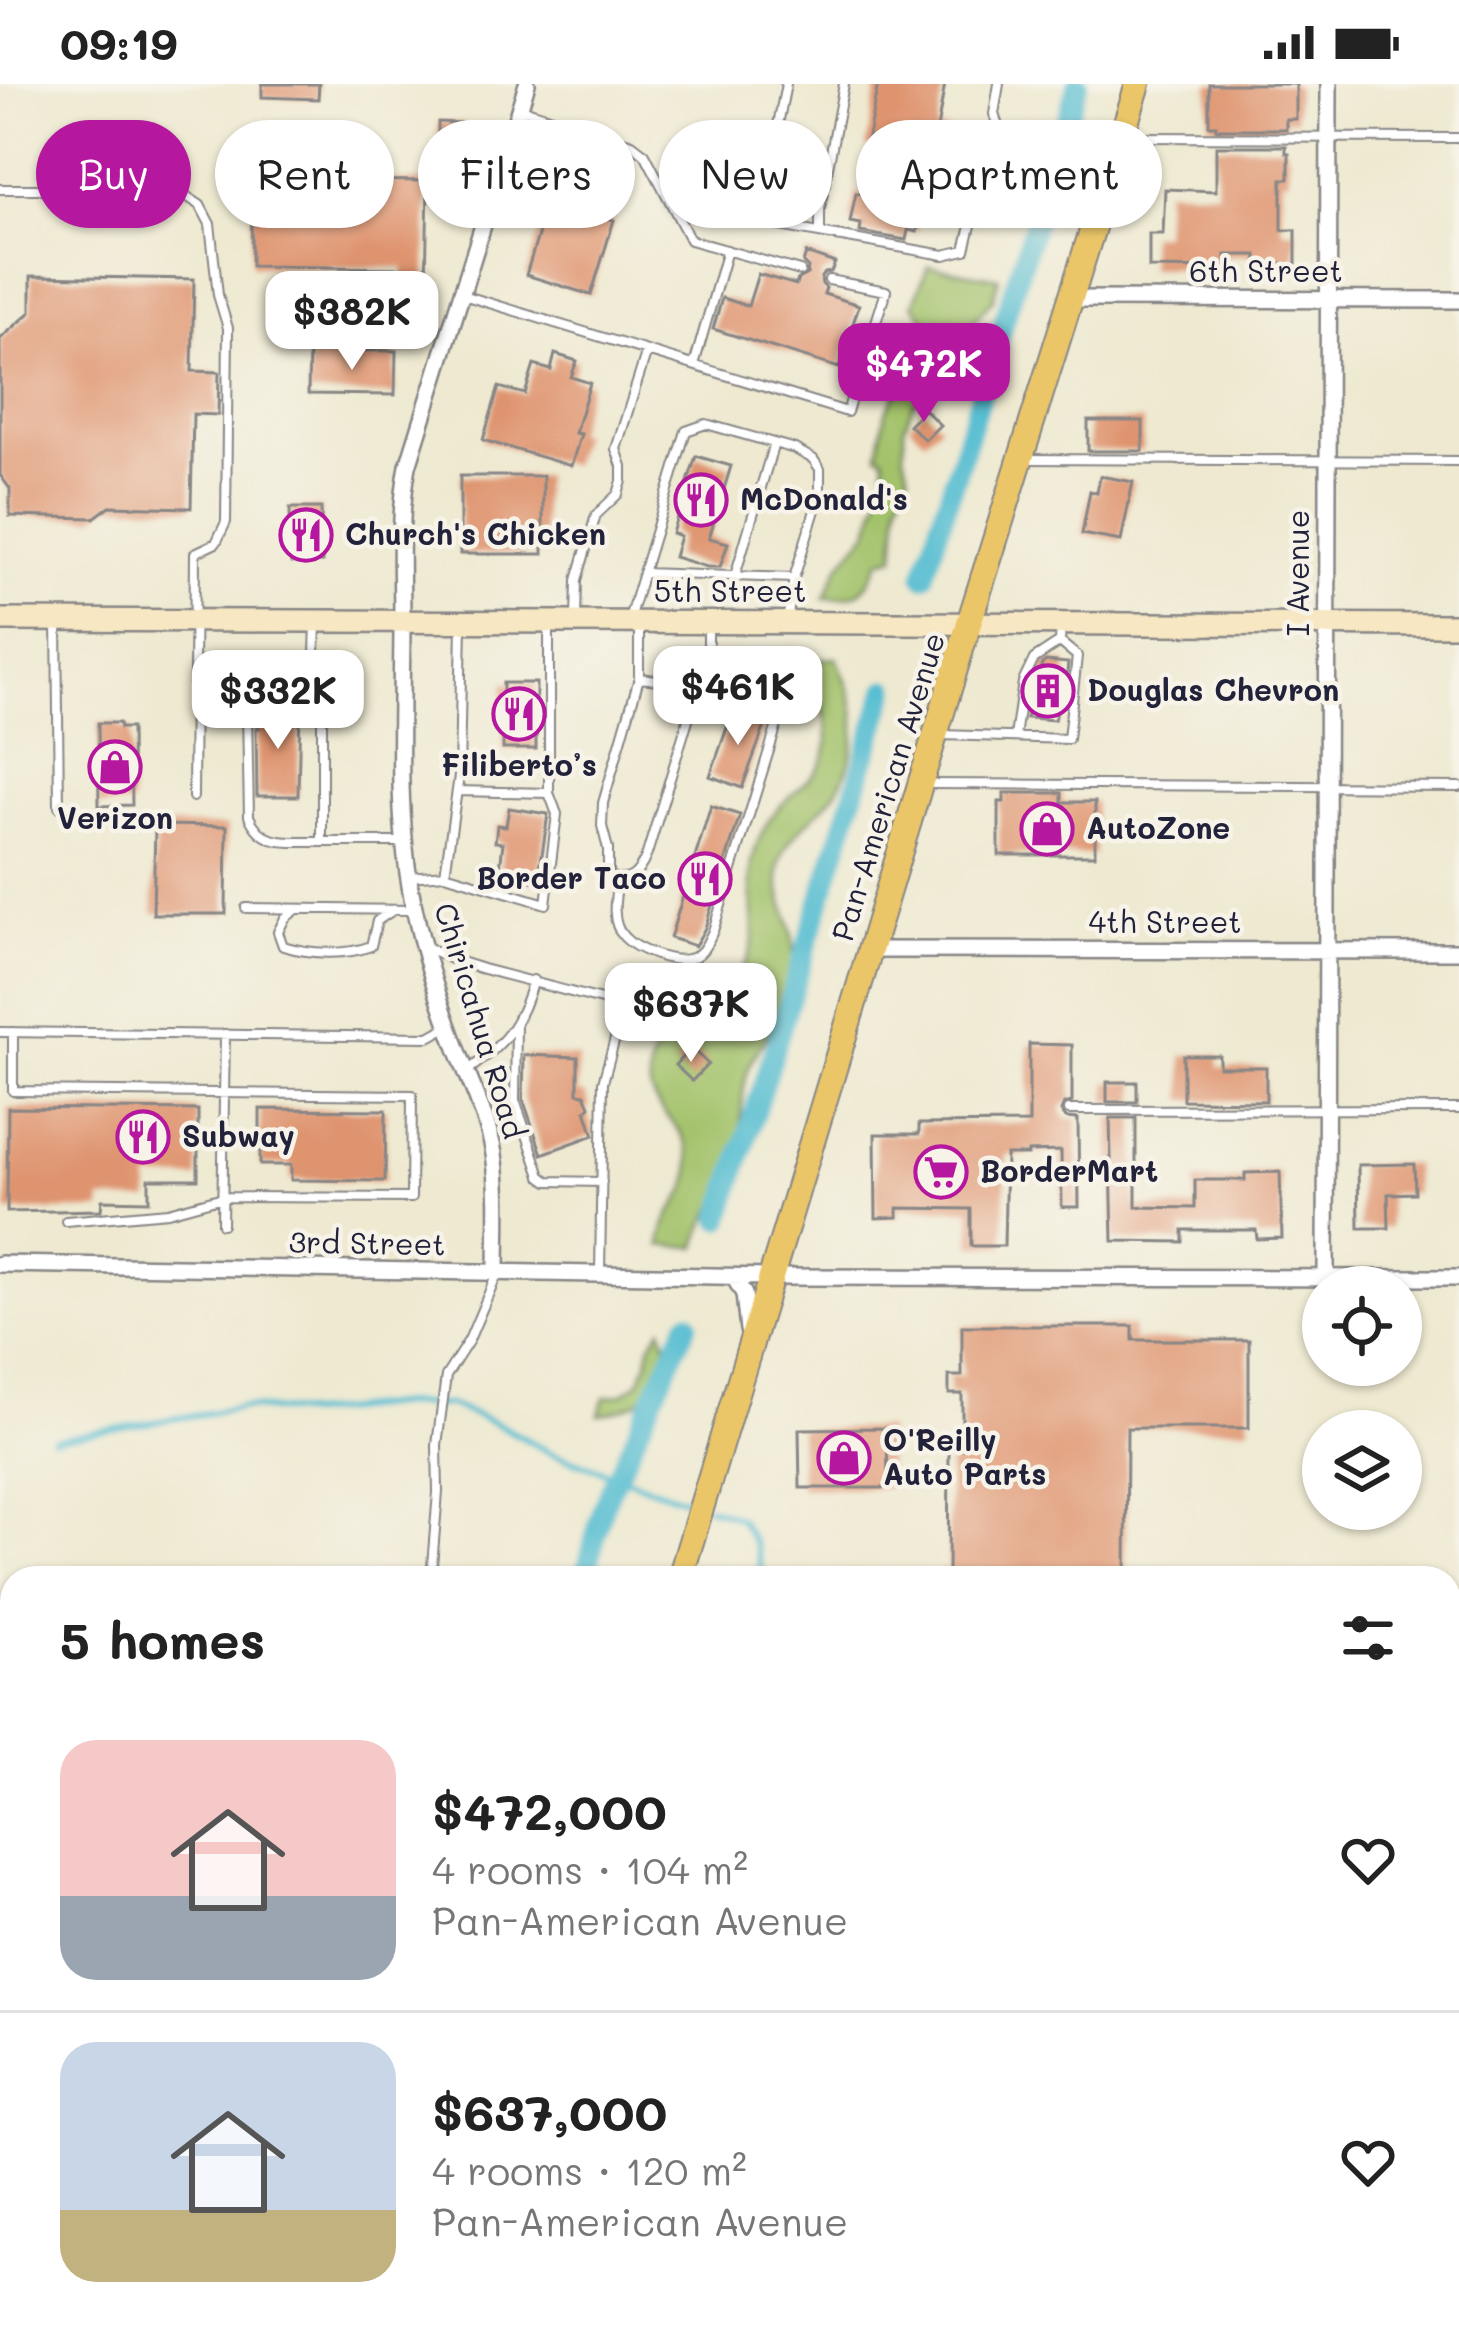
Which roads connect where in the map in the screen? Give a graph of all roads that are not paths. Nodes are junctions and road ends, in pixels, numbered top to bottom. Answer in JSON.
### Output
{"nodes":[{"id":1,"x":527,"y":84,"type":"edge"},
{"id":2,"x":786,"y":84,"type":"edge"},
{"id":3,"x":844,"y":84,"type":"edge"},
{"id":4,"x":999,"y":84,"type":"edge"},
{"id":5,"x":1138,"y":84,"type":"edge"},
{"id":6,"x":1328,"y":84,"type":"edge"},
{"id":7,"x":520,"y":108,"type":"junction"},
{"id":8,"x":1127,"y":120,"type":"edge"},
{"id":9,"x":1162,"y":137,"type":"edge"},
{"id":10,"x":1328,"y":138,"type":"junction"},
{"id":11,"x":1459,"y":138,"type":"edge"},
{"id":12,"x":0,"y":189,"type":"edge"},
{"id":13,"x":1094,"y":228,"type":"edge"},
{"id":14,"x":820,"y":233,"type":"junction"},
{"id":15,"x":728,"y":250,"type":"junction"},
{"id":16,"x":800,"y":271,"type":"dead end"},
{"id":17,"x":829,"y":280,"type":"dead end"},
{"id":18,"x":461,"y":294,"type":"junction"},
{"id":19,"x":1072,"y":299,"type":"junction"},
{"id":20,"x":1327,"y":299,"type":"junction"},
{"id":21,"x":1459,"y":300,"type":"edge"},
{"id":22,"x":647,"y":351,"type":"junction"},
{"id":23,"x":694,"y":365,"type":"junction"},
{"id":24,"x":774,"y":443,"type":"junction"},
{"id":25,"x":1022,"y":459,"type":"junction"},
{"id":26,"x":1459,"y":460,"type":"edge"},
{"id":27,"x":1327,"y":462,"type":"junction"},
{"id":28,"x":643,"y":573,"type":"junction"},
{"id":29,"x":735,"y":576,"type":"junction"},
{"id":30,"x":794,"y":578,"type":"junction"},
{"id":31,"x":0,"y":620,"type":"edge"},
{"id":32,"x":57,"y":620,"type":"junction"},
{"id":33,"x":194,"y":621,"type":"junction"},
{"id":34,"x":316,"y":621,"type":"junction"},
{"id":35,"x":402,"y":621,"type":"junction"},
{"id":36,"x":462,"y":622,"type":"junction"},
{"id":37,"x":550,"y":622,"type":"junction"},
{"id":38,"x":575,"y":622,"type":"junction"},
{"id":39,"x":633,"y":622,"type":"junction"},
{"id":40,"x":708,"y":622,"type":"junction"},
{"id":41,"x":787,"y":622,"type":"junction"},
{"id":42,"x":969,"y":623,"type":"junction"},
{"id":43,"x":1326,"y":624,"type":"junction"},
{"id":44,"x":1459,"y":625,"type":"edge"},
{"id":45,"x":1060,"y":632,"type":"junction"},
{"id":46,"x":704,"y":670,"type":"junction"},
{"id":47,"x":639,"y":678,"type":"junction"},
{"id":48,"x":314,"y":686,"type":"junction"},
{"id":49,"x":936,"y":735,"type":"junction"},
{"id":50,"x":1015,"y":737,"type":"junction"},
{"id":51,"x":921,"y":784,"type":"junction"},
{"id":52,"x":1459,"y":787,"type":"edge"},
{"id":53,"x":1326,"y":788,"type":"junction"},
{"id":54,"x":457,"y":791,"type":"junction"},
{"id":55,"x":549,"y":793,"type":"junction"},
{"id":56,"x":193,"y":797,"type":"dead end"},
{"id":57,"x":58,"y":807,"type":"dead end"},
{"id":58,"x":322,"y":842,"type":"junction"},
{"id":59,"x":404,"y":842,"type":"junction"},
{"id":60,"x":445,"y":874,"type":"junction"},
{"id":61,"x":409,"y":877,"type":"junction"},
{"id":62,"x":618,"y":880,"type":"junction"},
{"id":63,"x":246,"y":908,"type":"dead end"},
{"id":64,"x":297,"y":909,"type":"junction"},
{"id":65,"x":393,"y":910,"type":"junction"},
{"id":66,"x":414,"y":910,"type":"junction"},
{"id":67,"x":423,"y":946,"type":"junction"},
{"id":68,"x":872,"y":950,"type":"junction"},
{"id":69,"x":1326,"y":951,"type":"junction"},
{"id":70,"x":1459,"y":951,"type":"edge"},
{"id":71,"x":533,"y":980,"type":"junction"},
{"id":72,"x":516,"y":1025,"type":"junction"},
{"id":73,"x":448,"y":1026,"type":"junction"},
{"id":74,"x":0,"y":1032,"type":"edge"},
{"id":75,"x":13,"y":1032,"type":"junction"},
{"id":76,"x":225,"y":1034,"type":"junction"},
{"id":77,"x":466,"y":1072,"type":"junction"},
{"id":78,"x":224,"y":1093,"type":"junction"},
{"id":79,"x":1326,"y":1108,"type":"junction"},
{"id":80,"x":1459,"y":1109,"type":"edge"},
{"id":81,"x":1070,"y":1110,"type":"dead end"},
{"id":82,"x":602,"y":1182,"type":"junction"},
{"id":83,"x":223,"y":1197,"type":"junction"},
{"id":84,"x":66,"y":1221,"type":"dead end"},
{"id":85,"x":222,"y":1224,"type":"dead end"},
{"id":86,"x":0,"y":1264,"type":"edge"},
{"id":87,"x":1326,"y":1266,"type":"edge"},
{"id":88,"x":497,"y":1273,"type":"junction"},
{"id":89,"x":600,"y":1274,"type":"junction"},
{"id":90,"x":734,"y":1277,"type":"junction"},
{"id":91,"x":772,"y":1277,"type":"junction"},
{"id":92,"x":1302,"y":1278,"type":"edge"},
{"id":93,"x":1422,"y":1278,"type":"edge"},
{"id":94,"x":1459,"y":1278,"type":"edge"},
{"id":95,"x":748,"y":1356,"type":"junction"},
{"id":96,"x":432,"y":1566,"type":"edge"},
{"id":97,"x":684,"y":1566,"type":"edge"}],
"edges":[{"from":1,"to":7,"type":"street","name":"Chiricahua Road"},
{"from":2,"to":14,"type":"lane"},
{"from":3,"to":14,"type":"lane"},
{"from":4,"to":14,"type":"lane"},
{"from":5,"to":8,"type":"main road","name":"Pan-American Avenue"},
{"from":6,"to":10,"type":"street","name":"I Avenue"},
{"from":7,"to":15,"type":"lane"},
{"from":7,"to":18,"type":"street","name":"Chiricahua Road"},
{"from":9,"to":10,"type":"lane"},
{"from":10,"to":11,"type":"lane"},
{"from":10,"to":20,"type":"street","name":"I Avenue"},
{"from":12,"to":33,"type":"lane"},
{"from":13,"to":19,"type":"main road","name":"Pan-American Avenue"},
{"from":15,"to":16,"type":"lane"},
{"from":15,"to":23,"type":"lane"},
{"from":17,"to":23,"type":"lane"},
{"from":18,"to":22,"type":"lane"},
{"from":18,"to":35,"type":"street","name":"Chiricahua Road"},
{"from":19,"to":20,"type":"street","name":"6th Street"},
{"from":19,"to":25,"type":"main road","name":"Pan-American Avenue"},
{"from":20,"to":21,"type":"street","name":"6th Street"},
{"from":20,"to":27,"type":"street","name":"I Avenue"},
{"from":22,"to":23,"type":"lane"},
{"from":22,"to":38,"type":"lane"},
{"from":24,"to":28,"type":"lane"},
{"from":24,"to":29,"type":"lane"},
{"from":24,"to":30,"type":"lane"},
{"from":25,"to":27,"type":"lane"},
{"from":25,"to":42,"type":"main road","name":"Pan-American Avenue"},
{"from":26,"to":27,"type":"lane"},
{"from":27,"to":43,"type":"street","name":"I Avenue"},
{"from":28,"to":29,"type":"lane"},
{"from":28,"to":39,"type":"lane"},
{"from":29,"to":30,"type":"lane"},
{"from":30,"to":41,"type":"lane"},
{"from":31,"to":32,"type":"street","name":"5th Street"},
{"from":32,"to":33,"type":"street","name":"5th Street"},
{"from":32,"to":57,"type":"lane"},
{"from":33,"to":34,"type":"street","name":"5th Street"},
{"from":33,"to":56,"type":"lane"},
{"from":34,"to":35,"type":"street","name":"5th Street"},
{"from":34,"to":48,"type":"lane"},
{"from":35,"to":36,"type":"street","name":"5th Street"},
{"from":35,"to":59,"type":"street","name":"Chiricahua Road"},
{"from":36,"to":37,"type":"street","name":"5th Street"},
{"from":36,"to":54,"type":"lane"},
{"from":37,"to":38,"type":"street","name":"5th Street"},
{"from":37,"to":55,"type":"lane"},
{"from":38,"to":39,"type":"street","name":"5th Street"},
{"from":39,"to":40,"type":"street","name":"5th Street"},
{"from":39,"to":47,"type":"lane"},
{"from":40,"to":41,"type":"street","name":"5th Street"},
{"from":40,"to":46,"type":"lane"},
{"from":41,"to":42,"type":"street","name":"5th Street"},
{"from":42,"to":45,"type":"street","name":"5th Street"},
{"from":42,"to":49,"type":"main road","name":"Pan-American Avenue"},
{"from":43,"to":44,"type":"street","name":"5th Street"},
{"from":43,"to":45,"type":"street","name":"5th Street"},
{"from":43,"to":53,"type":"street","name":"I Avenue"},
{"from":45,"to":50,"type":"lane"},
{"from":45,"to":50,"type":"lane"},
{"from":46,"to":47,"type":"lane"},
{"from":46,"to":62,"type":"lane"},
{"from":46,"to":62,"type":"lane"},
{"from":47,"to":62,"type":"lane"},
{"from":48,"to":58,"type":"lane"},
{"from":48,"to":58,"type":"lane"},
{"from":49,"to":50,"type":"lane"},
{"from":49,"to":51,"type":"main road","name":"Pan-American Avenue"},
{"from":51,"to":53,"type":"lane"},
{"from":51,"to":68,"type":"main road","name":"Pan-American Avenue"},
{"from":52,"to":53,"type":"lane"},
{"from":53,"to":69,"type":"street","name":"I Avenue"},
{"from":54,"to":55,"type":"lane"},
{"from":54,"to":60,"type":"lane"},
{"from":55,"to":60,"type":"lane"},
{"from":58,"to":59,"type":"lane"},
{"from":59,"to":61,"type":"street","name":"Chiricahua Road"},
{"from":60,"to":61,"type":"lane"},
{"from":61,"to":66,"type":"street","name":"Chiricahua Road"},
{"from":63,"to":64,"type":"lane"},
{"from":64,"to":65,"type":"lane"},
{"from":64,"to":65,"type":"lane"},
{"from":65,"to":66,"type":"lane"},
{"from":66,"to":67,"type":"street","name":"Chiricahua Road"},
{"from":67,"to":71,"type":"lane"},
{"from":67,"to":73,"type":"street","name":"Chiricahua Road"},
{"from":68,"to":69,"type":"street","name":"4th Street"},
{"from":68,"to":91,"type":"main road","name":"Pan-American Avenue"},
{"from":69,"to":70,"type":"street","name":"4th Street"},
{"from":69,"to":79,"type":"street","name":"I Avenue"},
{"from":71,"to":72,"type":"lane"},
{"from":71,"to":82,"type":"lane"},
{"from":72,"to":77,"type":"lane"},
{"from":72,"to":82,"type":"lane"},
{"from":73,"to":76,"type":"lane"},
{"from":73,"to":77,"type":"street","name":"Chiricahua Road"},
{"from":74,"to":75,"type":"lane"},
{"from":75,"to":76,"type":"lane"},
{"from":75,"to":78,"type":"lane"},
{"from":76,"to":78,"type":"lane"},
{"from":77,"to":88,"type":"street","name":"Chiricahua Road"},
{"from":78,"to":83,"type":"lane"},
{"from":78,"to":83,"type":"lane"},
{"from":79,"to":80,"type":"lane"},
{"from":79,"to":81,"type":"lane"},
{"from":79,"to":87,"type":"street","name":"I Avenue"},
{"from":82,"to":89,"type":"lane"},
{"from":83,"to":84,"type":"lane"},
{"from":83,"to":85,"type":"lane"},
{"from":86,"to":88,"type":"street","name":"3rd Street"},
{"from":88,"to":89,"type":"street","name":"3rd Street"},
{"from":88,"to":96,"type":"lane"},
{"from":89,"to":90,"type":"street","name":"3rd Street"},
{"from":90,"to":91,"type":"street","name":"3rd Street"},
{"from":90,"to":95,"type":"street"},
{"from":91,"to":92,"type":"street","name":"3rd Street"},
{"from":91,"to":95,"type":"main road","name":"Pan-American Avenue"},
{"from":93,"to":94,"type":"street","name":"3rd Street"},
{"from":95,"to":97,"type":"main road","name":"Pan-American Avenue"}]}
